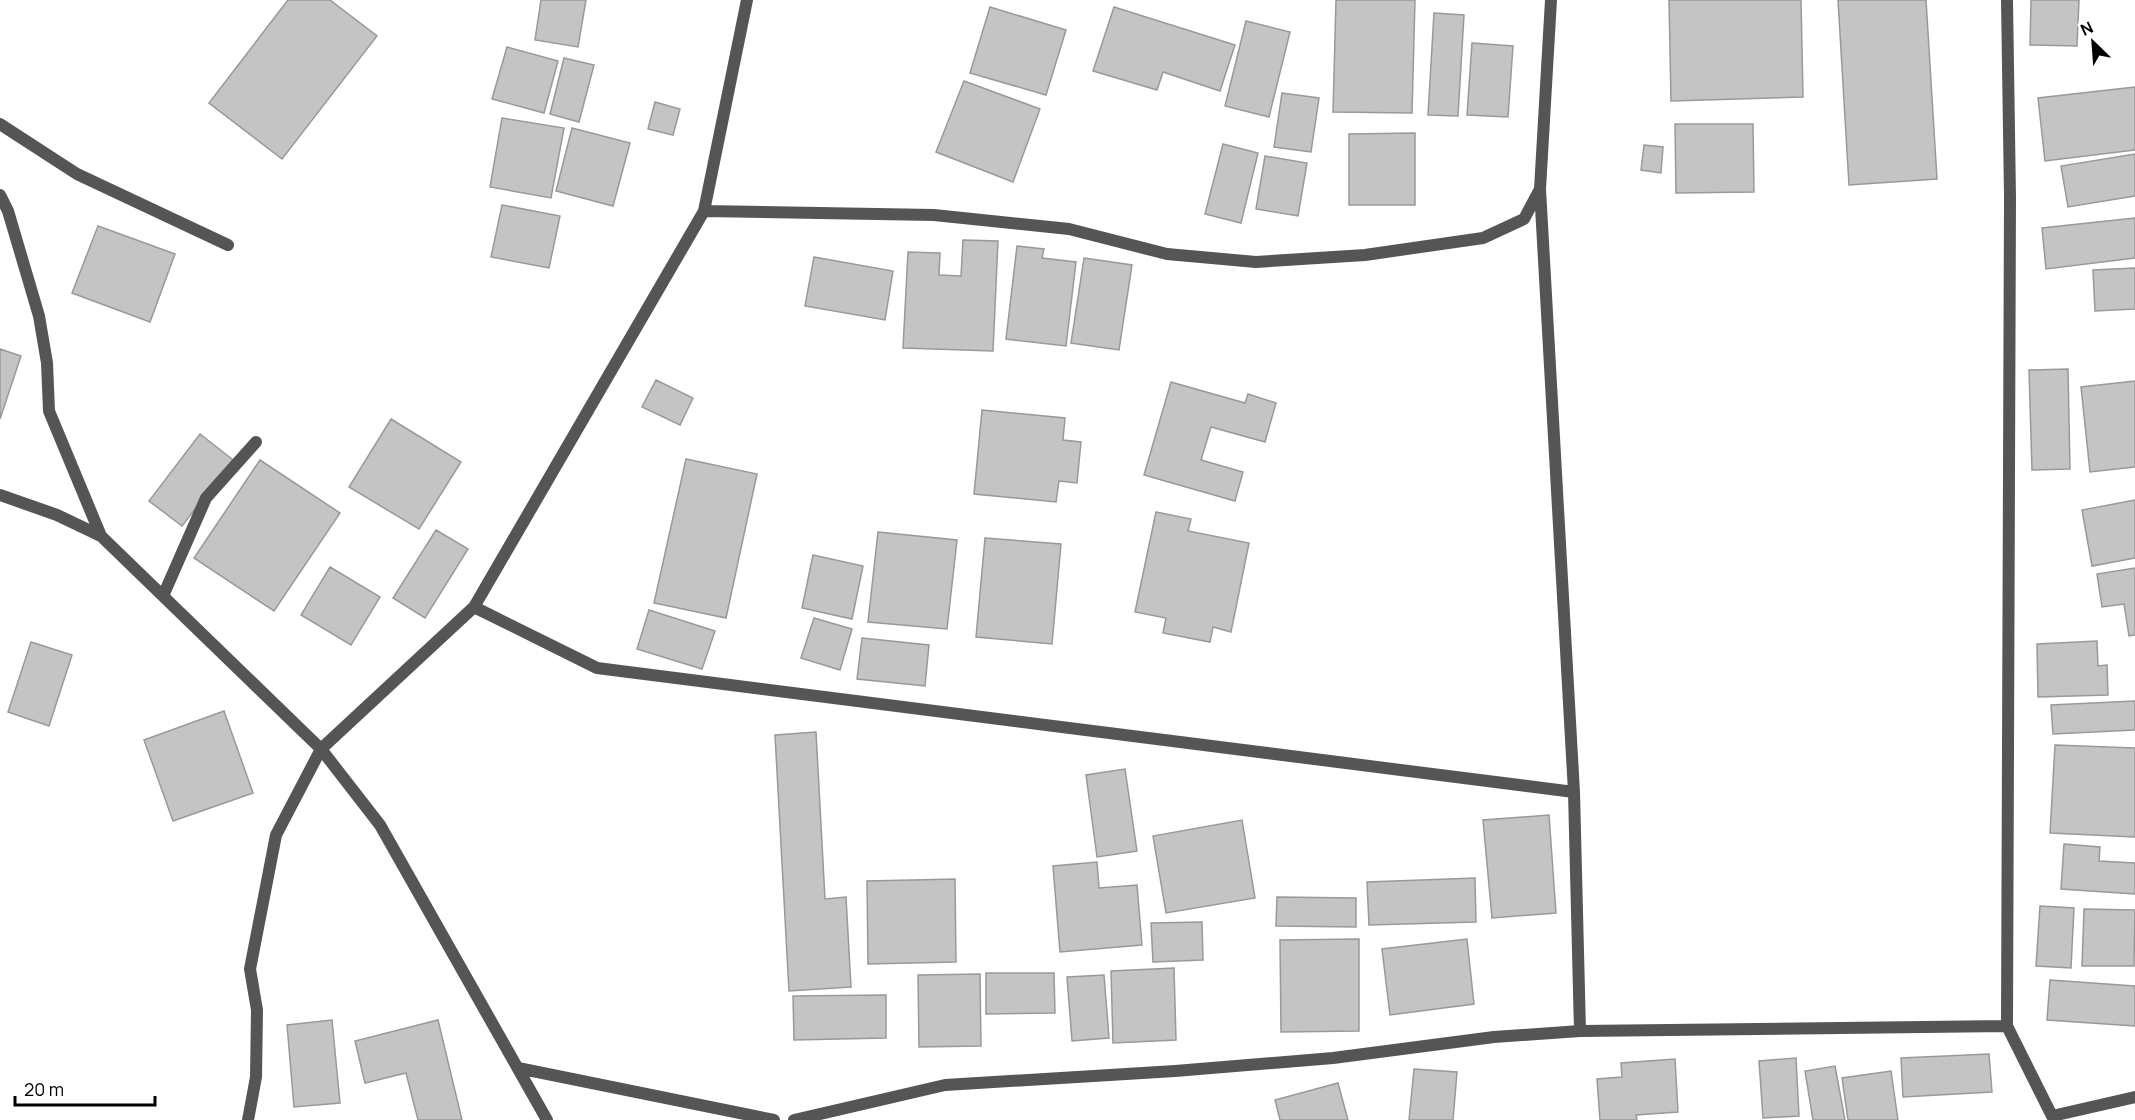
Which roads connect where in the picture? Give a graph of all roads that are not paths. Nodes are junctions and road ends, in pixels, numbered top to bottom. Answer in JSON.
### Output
{"nodes":[{"id":1,"x":747,"y":0,"type":"edge"},
{"id":2,"x":1551,"y":0,"type":"edge"},
{"id":3,"x":2007,"y":0,"type":"edge"},
{"id":4,"x":0,"y":124,"type":"edge"},
{"id":5,"x":1540,"y":189,"type":"junction"},
{"id":6,"x":0,"y":195,"type":"edge"},
{"id":7,"x":704,"y":211,"type":"junction"},
{"id":8,"x":228,"y":245,"type":"dead end"},
{"id":9,"x":256,"y":442,"type":"dead end"},
{"id":10,"x":0,"y":495,"type":"edge"},
{"id":11,"x":101,"y":536,"type":"junction"},
{"id":12,"x":163,"y":597,"type":"junction"},
{"id":13,"x":474,"y":608,"type":"junction"},
{"id":14,"x":321,"y":749,"type":"junction"},
{"id":15,"x":1574,"y":792,"type":"junction"},
{"id":16,"x":2007,"y":1026,"type":"junction"},
{"id":17,"x":1580,"y":1031,"type":"junction"},
{"id":18,"x":518,"y":1068,"type":"junction"},
{"id":19,"x":2135,"y":1096,"type":"edge"},
{"id":20,"x":2051,"y":1118,"type":"edge"},
{"id":21,"x":248,"y":1120,"type":"edge"},
{"id":22,"x":547,"y":1120,"type":"edge"},
{"id":23,"x":774,"y":1120,"type":"edge"},
{"id":24,"x":794,"y":1120,"type":"edge"}],
"edges":[{"from":1,"to":7,"type":"street"},
{"from":2,"to":5,"type":"street"},
{"from":3,"to":16,"type":"street"},
{"from":4,"to":8,"type":"street"},
{"from":5,"to":7,"type":"street"},
{"from":5,"to":15,"type":"street"},
{"from":6,"to":11,"type":"street"},
{"from":7,"to":13,"type":"street"},
{"from":9,"to":12,"type":"street"},
{"from":10,"to":11,"type":"street"},
{"from":11,"to":12,"type":"street"},
{"from":12,"to":14,"type":"street"},
{"from":13,"to":14,"type":"street"},
{"from":13,"to":15,"type":"street"},
{"from":14,"to":18,"type":"street"},
{"from":14,"to":21,"type":"street"},
{"from":15,"to":17,"type":"street"},
{"from":16,"to":17,"type":"street"},
{"from":16,"to":20,"type":"street"},
{"from":17,"to":24,"type":"street"},
{"from":18,"to":22,"type":"street"},
{"from":18,"to":23,"type":"street"},
{"from":19,"to":20,"type":"street"}]}
